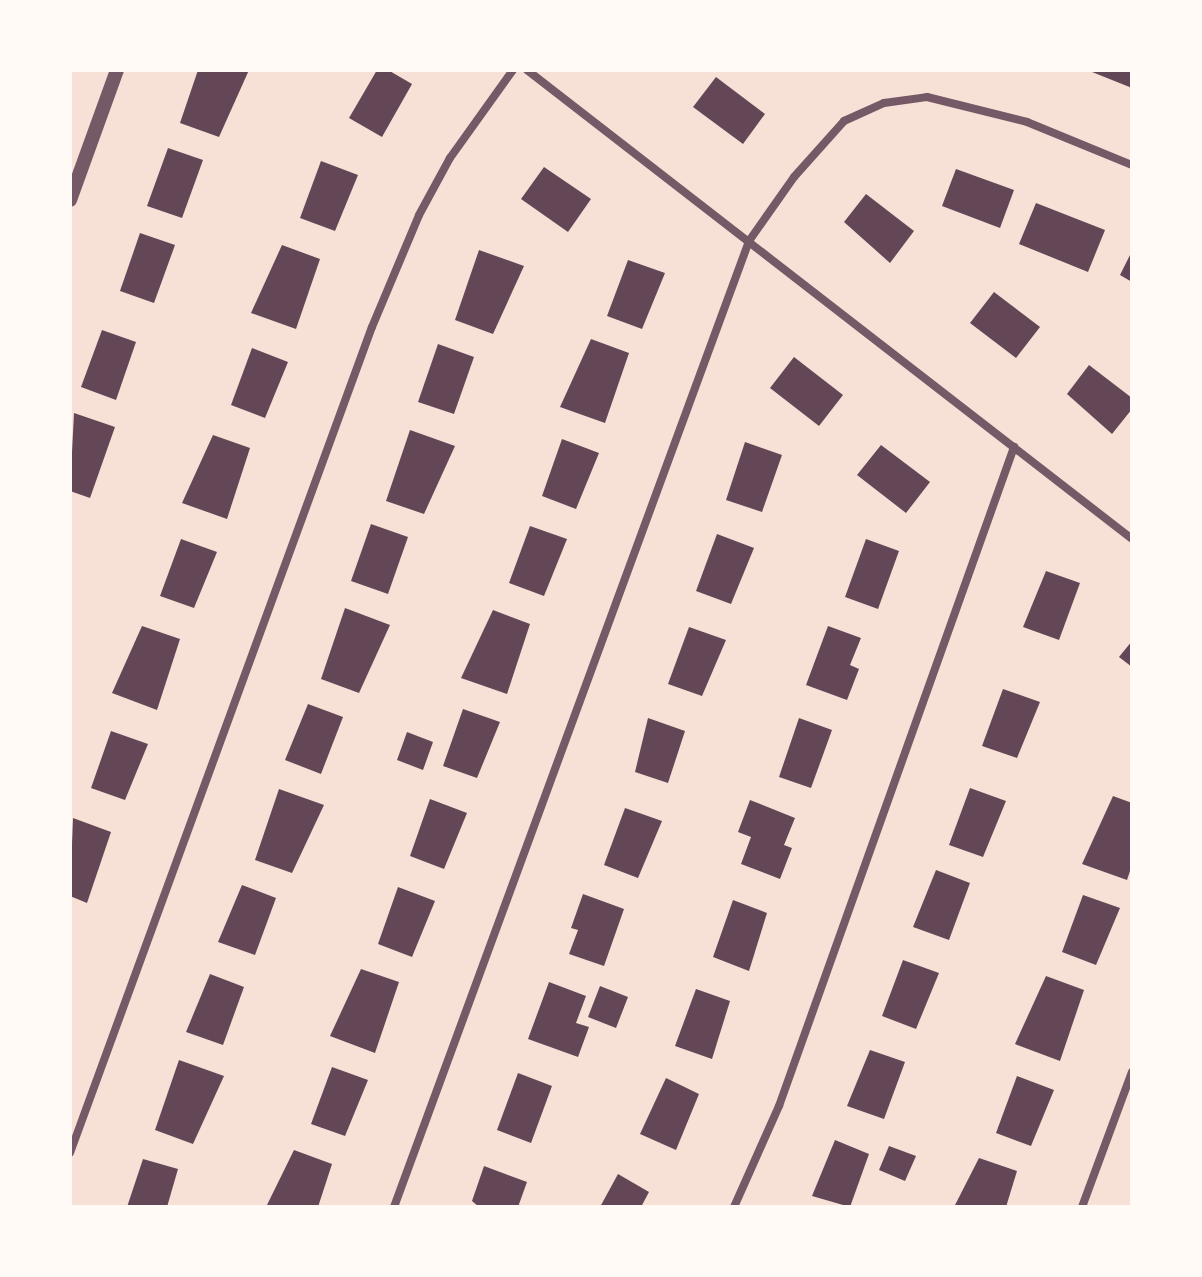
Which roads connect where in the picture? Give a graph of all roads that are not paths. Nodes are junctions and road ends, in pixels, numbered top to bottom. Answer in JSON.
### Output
{"nodes":[{"id":1,"x":117,"y":70,"type":"edge"},
{"id":2,"x":513,"y":70,"type":"edge"},
{"id":3,"x":527,"y":70,"type":"edge"},
{"id":4,"x":1132,"y":165,"type":"edge"},
{"id":5,"x":70,"y":200,"type":"edge"},
{"id":6,"x":749,"y":241,"type":"junction"},
{"id":7,"x":1014,"y":447,"type":"junction"},
{"id":8,"x":1132,"y":539,"type":"edge"},
{"id":9,"x":1132,"y":1072,"type":"edge"},
{"id":10,"x":70,"y":1153,"type":"edge"},
{"id":11,"x":394,"y":1207,"type":"edge"},
{"id":12,"x":734,"y":1207,"type":"edge"},
{"id":13,"x":1082,"y":1207,"type":"edge"}],
"edges":[{"from":1,"to":5,"type":"street"},
{"from":2,"to":10,"type":"street"},
{"from":3,"to":6,"type":"street"},
{"from":4,"to":6,"type":"street"},
{"from":6,"to":7,"type":"street"},
{"from":6,"to":11,"type":"street"},
{"from":7,"to":8,"type":"street"},
{"from":7,"to":12,"type":"street"},
{"from":9,"to":13,"type":"street"}]}
